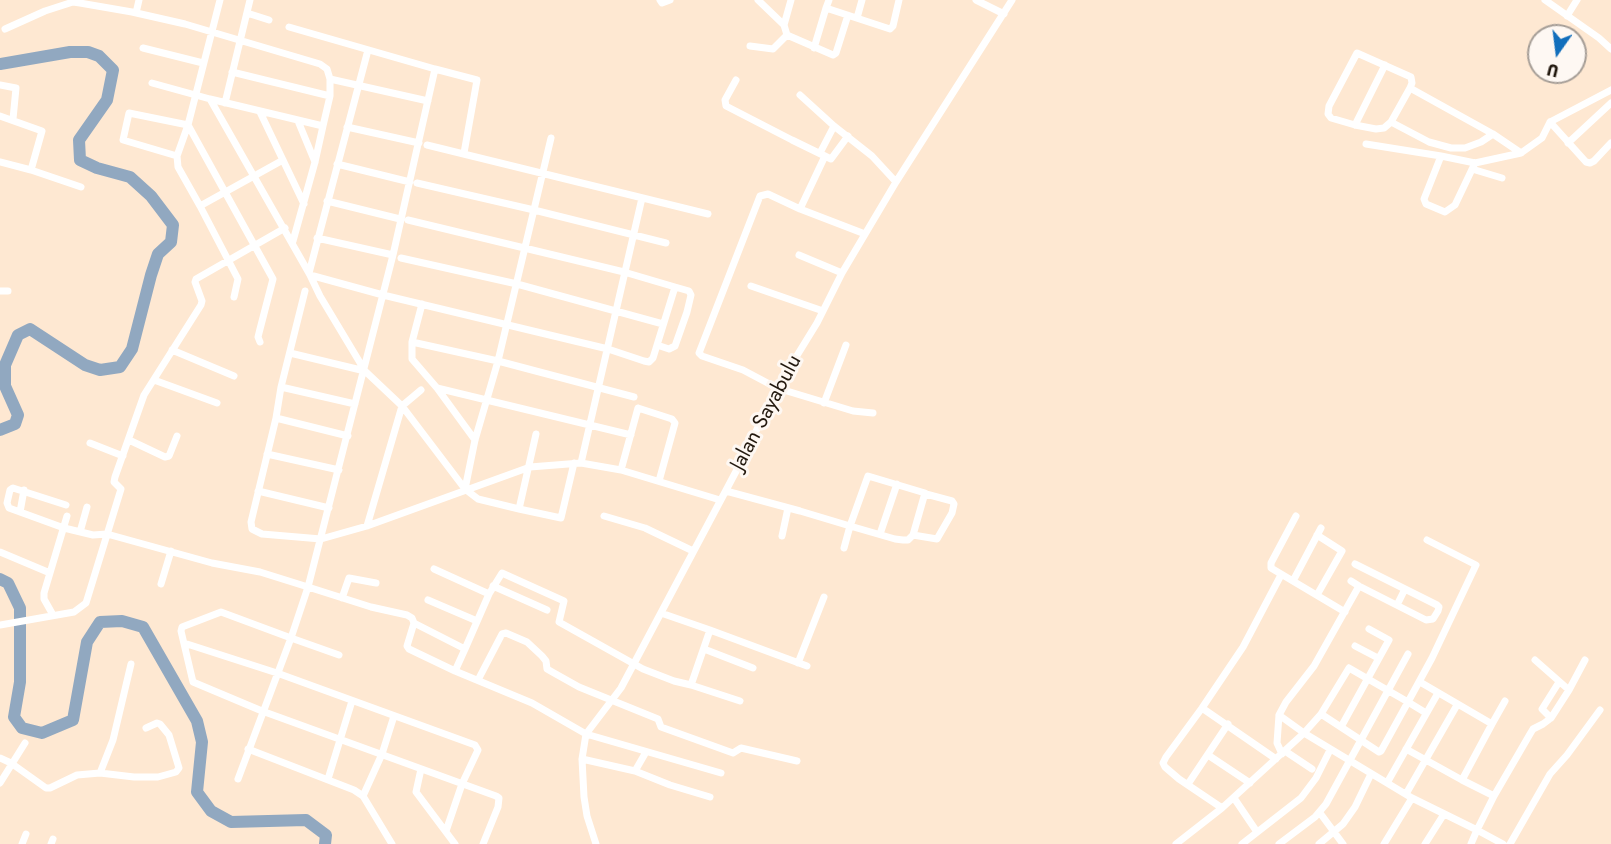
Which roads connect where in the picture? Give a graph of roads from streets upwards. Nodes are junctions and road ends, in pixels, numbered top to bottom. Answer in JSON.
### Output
{"nodes":[{"id":1,"x":139,"y":0,"type":"edge"},
{"id":2,"x":220,"y":0,"type":"edge"},
{"id":3,"x":250,"y":0,"type":"edge"},
{"id":4,"x":660,"y":0,"type":"edge"},
{"id":5,"x":670,"y":0,"type":"edge"},
{"id":6,"x":759,"y":0,"type":"edge"},
{"id":7,"x":791,"y":0,"type":"edge"},
{"id":8,"x":862,"y":0,"type":"edge"},
{"id":9,"x":899,"y":0,"type":"edge"},
{"id":10,"x":976,"y":0,"type":"edge"},
{"id":11,"x":1012,"y":0,"type":"edge"},
{"id":12,"x":1545,"y":0,"type":"edge"},
{"id":13,"x":1577,"y":0,"type":"edge"},
{"id":14,"x":827,"y":4,"type":"edge"},
{"id":15,"x":135,"y":13,"type":"junction"},
{"id":16,"x":247,"y":13,"type":"junction"},
{"id":17,"x":1004,"y":14,"type":"junction"},
{"id":18,"x":848,"y":15,"type":"junction"},
{"id":19,"x":1567,"y":16,"type":"junction"},
{"id":20,"x":857,"y":18,"type":"junction"},
{"id":21,"x":269,"y":20,"type":"dead end"},
{"id":22,"x":784,"y":25,"type":"junction"},
{"id":23,"x":289,"y":27,"type":"dead end"},
{"id":24,"x":5,"y":29,"type":"dead end"},
{"id":25,"x":211,"y":32,"type":"junction"},
{"id":26,"x":787,"y":35,"type":"junction"},
{"id":27,"x":240,"y":40,"type":"junction"},
{"id":28,"x":750,"y":46,"type":"dead end"},
{"id":29,"x":143,"y":48,"type":"dead end"},
{"id":30,"x":814,"y":48,"type":"junction"},
{"id":31,"x":1611,"y":49,"type":"edge"},
{"id":32,"x":368,"y":50,"type":"junction"},
{"id":33,"x":203,"y":63,"type":"junction"},
{"id":34,"x":1385,"y":65,"type":"junction"},
{"id":35,"x":435,"y":69,"type":"junction"},
{"id":36,"x":232,"y":72,"type":"junction"},
{"id":37,"x":330,"y":79,"type":"junction"},
{"id":38,"x":736,"y":80,"type":"dead end"},
{"id":39,"x":152,"y":83,"type":"dead end"},
{"id":40,"x":0,"y":85,"type":"edge"},
{"id":41,"x":358,"y":86,"type":"junction"},
{"id":42,"x":1410,"y":88,"type":"junction"},
{"id":43,"x":1611,"y":90,"type":"edge"},
{"id":44,"x":195,"y":95,"type":"junction"},
{"id":45,"x":800,"y":95,"type":"dead end"},
{"id":46,"x":330,"y":96,"type":"junction"},
{"id":47,"x":210,"y":99,"type":"junction"},
{"id":48,"x":428,"y":101,"type":"junction"},
{"id":49,"x":225,"y":103,"type":"junction"},
{"id":50,"x":1611,"y":103,"type":"edge"},
{"id":51,"x":260,"y":112,"type":"junction"},
{"id":52,"x":0,"y":116,"type":"edge"},
{"id":53,"x":13,"y":119,"type":"junction"},
{"id":54,"x":298,"y":121,"type":"junction"},
{"id":55,"x":1391,"y":122,"type":"junction"},
{"id":56,"x":1550,"y":122,"type":"junction"},
{"id":57,"x":188,"y":125,"type":"junction"},
{"id":58,"x":1355,"y":125,"type":"junction"},
{"id":59,"x":323,"y":126,"type":"junction"},
{"id":60,"x":834,"y":126,"type":"junction"},
{"id":61,"x":347,"y":128,"type":"junction"},
{"id":62,"x":1493,"y":134,"type":"junction"},
{"id":63,"x":848,"y":136,"type":"junction"},
{"id":64,"x":551,"y":138,"type":"dead end"},
{"id":65,"x":1568,"y":143,"type":"junction"},
{"id":66,"x":1611,"y":143,"type":"edge"},
{"id":67,"x":423,"y":144,"type":"junction"},
{"id":68,"x":1366,"y":144,"type":"dead end"},
{"id":69,"x":464,"y":153,"type":"junction"},
{"id":70,"x":1521,"y":153,"type":"junction"},
{"id":71,"x":822,"y":154,"type":"junction"},
{"id":72,"x":177,"y":156,"type":"junction"},
{"id":73,"x":1441,"y":156,"type":"junction"},
{"id":74,"x":283,"y":160,"type":"junction"},
{"id":75,"x":0,"y":162,"type":"edge"},
{"id":76,"x":315,"y":162,"type":"junction"},
{"id":77,"x":337,"y":164,"type":"junction"},
{"id":78,"x":1473,"y":166,"type":"junction"},
{"id":79,"x":31,"y":170,"type":"junction"},
{"id":80,"x":542,"y":172,"type":"junction"},
{"id":81,"x":254,"y":176,"type":"junction"},
{"id":82,"x":1502,"y":178,"type":"dead end"},
{"id":83,"x":896,"y":182,"type":"junction"},
{"id":84,"x":414,"y":183,"type":"junction"},
{"id":85,"x":81,"y":187,"type":"dead end"},
{"id":86,"x":224,"y":191,"type":"junction"},
{"id":87,"x":642,"y":198,"type":"junction"},
{"id":88,"x":327,"y":201,"type":"junction"},
{"id":89,"x":304,"y":204,"type":"junction"},
{"id":90,"x":200,"y":206,"type":"junction"},
{"id":91,"x":800,"y":209,"type":"junction"},
{"id":92,"x":534,"y":210,"type":"junction"},
{"id":93,"x":708,"y":214,"type":"dead end"},
{"id":94,"x":404,"y":219,"type":"junction"},
{"id":95,"x":285,"y":228,"type":"junction"},
{"id":96,"x":865,"y":234,"type":"junction"},
{"id":97,"x":634,"y":235,"type":"junction"},
{"id":98,"x":317,"y":238,"type":"junction"},
{"id":99,"x":293,"y":242,"type":"junction"},
{"id":100,"x":666,"y":243,"type":"dead end"},
{"id":101,"x":254,"y":245,"type":"junction"},
{"id":102,"x":524,"y":248,"type":"junction"},
{"id":103,"x":799,"y":255,"type":"dead end"},
{"id":104,"x":397,"y":256,"type":"junction"},
{"id":105,"x":228,"y":260,"type":"junction"},
{"id":106,"x":624,"y":272,"type":"junction"},
{"id":107,"x":309,"y":273,"type":"junction"},
{"id":108,"x":842,"y":273,"type":"junction"},
{"id":109,"x":517,"y":284,"type":"junction"},
{"id":110,"x":751,"y":285,"type":"dead end"},
{"id":111,"x":675,"y":287,"type":"junction"},
{"id":112,"x":305,"y":291,"type":"dead end"},
{"id":113,"x":383,"y":295,"type":"junction"},
{"id":114,"x":234,"y":297,"type":"dead end"},
{"id":115,"x":422,"y":304,"type":"junction"},
{"id":116,"x":615,"y":311,"type":"junction"},
{"id":117,"x":823,"y":311,"type":"junction"},
{"id":118,"x":507,"y":324,"type":"junction"},
{"id":119,"x":663,"y":324,"type":"junction"},
{"id":120,"x":260,"y":342,"type":"dead end"},
{"id":121,"x":412,"y":342,"type":"junction"},
{"id":122,"x":657,"y":345,"type":"junction"},
{"id":123,"x":846,"y":345,"type":"dead end"},
{"id":124,"x":608,"y":349,"type":"junction"},
{"id":125,"x":172,"y":350,"type":"junction"},
{"id":126,"x":290,"y":353,"type":"junction"},
{"id":127,"x":498,"y":362,"type":"junction"},
{"id":128,"x":365,"y":371,"type":"junction"},
{"id":129,"x":234,"y":376,"type":"dead end"},
{"id":130,"x":154,"y":380,"type":"junction"},
{"id":131,"x":281,"y":387,"type":"junction"},
{"id":132,"x":598,"y":387,"type":"junction"},
{"id":133,"x":437,"y":388,"type":"junction"},
{"id":134,"x":777,"y":388,"type":"junction"},
{"id":135,"x":421,"y":390,"type":"dead end"},
{"id":136,"x":634,"y":397,"type":"dead end"},
{"id":137,"x":487,"y":401,"type":"junction"},
{"id":138,"x":825,"y":402,"type":"junction"},
{"id":139,"x":217,"y":403,"type":"dead end"},
{"id":140,"x":356,"y":404,"type":"junction"},
{"id":141,"x":402,"y":406,"type":"junction"},
{"id":142,"x":873,"y":413,"type":"dead end"},
{"id":143,"x":276,"y":418,"type":"junction"},
{"id":144,"x":589,"y":425,"type":"junction"},
{"id":145,"x":536,"y":434,"type":"dead end"},
{"id":146,"x":631,"y":435,"type":"junction"},
{"id":147,"x":177,"y":436,"type":"dead end"},
{"id":148,"x":348,"y":436,"type":"junction"},
{"id":149,"x":129,"y":440,"type":"junction"},
{"id":150,"x":475,"y":440,"type":"junction"},
{"id":151,"x":90,"y":443,"type":"dead end"},
{"id":152,"x":267,"y":454,"type":"junction"},
{"id":153,"x":123,"y":456,"type":"junction"},
{"id":154,"x":578,"y":463,"type":"junction"},
{"id":155,"x":530,"y":467,"type":"junction"},
{"id":156,"x":339,"y":470,"type":"junction"},
{"id":157,"x":621,"y":470,"type":"junction"},
{"id":158,"x":659,"y":481,"type":"junction"},
{"id":159,"x":897,"y":484,"type":"junction"},
{"id":160,"x":465,"y":489,"type":"junction"},
{"id":161,"x":24,"y":490,"type":"junction"},
{"id":162,"x":258,"y":491,"type":"junction"},
{"id":163,"x":726,"y":491,"type":"junction"},
{"id":164,"x":926,"y":494,"type":"junction"},
{"id":165,"x":720,"y":500,"type":"junction"},
{"id":166,"x":66,"y":505,"type":"dead end"},
{"id":167,"x":87,"y":507,"type":"dead end"},
{"id":168,"x":329,"y":508,"type":"junction"},
{"id":169,"x":789,"y":508,"type":"junction"},
{"id":170,"x":519,"y":509,"type":"junction"},
{"id":171,"x":20,"y":512,"type":"junction"},
{"id":172,"x":67,"y":516,"type":"dead end"},
{"id":173,"x":604,"y":516,"type":"dead end"},
{"id":174,"x":1296,"y":516,"type":"dead end"},
{"id":175,"x":367,"y":526,"type":"junction"},
{"id":176,"x":850,"y":526,"type":"junction"},
{"id":177,"x":64,"y":528,"type":"junction"},
{"id":178,"x":80,"y":532,"type":"junction"},
{"id":179,"x":107,"y":534,"type":"junction"},
{"id":180,"x":880,"y":534,"type":"junction"},
{"id":181,"x":913,"y":535,"type":"junction"},
{"id":182,"x":782,"y":536,"type":"dead end"},
{"id":183,"x":321,"y":538,"type":"junction"},
{"id":184,"x":1426,"y":540,"type":"dead end"},
{"id":185,"x":844,"y":548,"type":"dead end"},
{"id":186,"x":171,"y":551,"type":"junction"},
{"id":187,"x":693,"y":551,"type":"junction"},
{"id":188,"x":0,"y":552,"type":"edge"},
{"id":189,"x":1355,"y":564,"type":"dead end"},
{"id":190,"x":434,"y":569,"type":"dead end"},
{"id":191,"x":50,"y":573,"type":"junction"},
{"id":192,"x":1281,"y":576,"type":"junction"},
{"id":193,"x":1293,"y":581,"type":"junction"},
{"id":194,"x":1351,"y":581,"type":"dead end"},
{"id":195,"x":376,"y":583,"type":"dead end"},
{"id":196,"x":161,"y":584,"type":"dead end"},
{"id":197,"x":493,"y":586,"type":"junction"},
{"id":198,"x":1359,"y":586,"type":"junction"},
{"id":199,"x":308,"y":587,"type":"junction"},
{"id":200,"x":1405,"y":589,"type":"junction"},
{"id":201,"x":489,"y":594,"type":"junction"},
{"id":202,"x":1317,"y":595,"type":"junction"},
{"id":203,"x":824,"y":597,"type":"dead end"},
{"id":204,"x":342,"y":598,"type":"junction"},
{"id":205,"x":428,"y":600,"type":"dead end"},
{"id":206,"x":1397,"y":605,"type":"junction"},
{"id":207,"x":547,"y":610,"type":"dead end"},
{"id":208,"x":1345,"y":612,"type":"junction"},
{"id":209,"x":661,"y":613,"type":"junction"},
{"id":210,"x":50,"y":615,"type":"junction"},
{"id":211,"x":477,"y":621,"type":"junction"},
{"id":212,"x":414,"y":623,"type":"junction"},
{"id":213,"x":0,"y":625,"type":"edge"},
{"id":214,"x":1369,"y":629,"type":"dead end"},
{"id":215,"x":710,"y":630,"type":"junction"},
{"id":216,"x":291,"y":638,"type":"junction"},
{"id":217,"x":184,"y":643,"type":"junction"},
{"id":218,"x":1355,"y":646,"type":"dead end"},
{"id":219,"x":465,"y":649,"type":"junction"},
{"id":220,"x":704,"y":649,"type":"junction"},
{"id":221,"x":1408,"y":654,"type":"dead end"},
{"id":222,"x":339,"y":655,"type":"dead end"},
{"id":223,"x":1378,"y":658,"type":"junction"},
{"id":224,"x":1535,"y":660,"type":"dead end"},
{"id":225,"x":1585,"y":660,"type":"dead end"},
{"id":226,"x":798,"y":663,"type":"junction"},
{"id":227,"x":131,"y":664,"type":"dead end"},
{"id":228,"x":633,"y":664,"type":"junction"},
{"id":229,"x":807,"y":666,"type":"dead end"},
{"id":230,"x":753,"y":668,"type":"dead end"},
{"id":231,"x":455,"y":671,"type":"junction"},
{"id":232,"x":277,"y":673,"type":"junction"},
{"id":233,"x":1367,"y":678,"type":"junction"},
{"id":234,"x":478,"y":680,"type":"junction"},
{"id":235,"x":1420,"y":682,"type":"junction"},
{"id":236,"x":1559,"y":682,"type":"junction"},
{"id":237,"x":691,"y":686,"type":"junction"},
{"id":238,"x":1388,"y":689,"type":"junction"},
{"id":239,"x":1569,"y":690,"type":"junction"},
{"id":240,"x":1438,"y":693,"type":"junction"},
{"id":241,"x":612,"y":700,"type":"junction"},
{"id":242,"x":352,"y":701,"type":"junction"},
{"id":243,"x":740,"y":701,"type":"dead end"},
{"id":244,"x":1505,"y":701,"type":"dead end"},
{"id":245,"x":1408,"y":702,"type":"junction"},
{"id":246,"x":1457,"y":705,"type":"junction"},
{"id":247,"x":1202,"y":708,"type":"junction"},
{"id":248,"x":1600,"y":710,"type":"dead end"},
{"id":249,"x":262,"y":711,"type":"junction"},
{"id":250,"x":1426,"y":713,"type":"junction"},
{"id":251,"x":1321,"y":714,"type":"junction"},
{"id":252,"x":1279,"y":715,"type":"junction"},
{"id":253,"x":394,"y":716,"type":"junction"},
{"id":254,"x":1551,"y":717,"type":"junction"},
{"id":255,"x":1228,"y":724,"type":"junction"},
{"id":256,"x":1492,"y":724,"type":"junction"},
{"id":257,"x":1341,"y":727,"type":"junction"},
{"id":258,"x":146,"y":728,"type":"dead end"},
{"id":259,"x":1304,"y":733,"type":"junction"},
{"id":260,"x":586,"y":734,"type":"junction"},
{"id":261,"x":341,"y":739,"type":"junction"},
{"id":262,"x":1360,"y":740,"type":"junction"},
{"id":263,"x":25,"y":743,"type":"dead end"},
{"id":264,"x":248,"y":749,"type":"junction"},
{"id":265,"x":1406,"y":749,"type":"junction"},
{"id":266,"x":1330,"y":750,"type":"junction"},
{"id":267,"x":646,"y":752,"type":"junction"},
{"id":268,"x":382,"y":754,"type":"junction"},
{"id":269,"x":1281,"y":754,"type":"junction"},
{"id":270,"x":1209,"y":755,"type":"junction"},
{"id":271,"x":0,"y":758,"type":"edge"},
{"id":272,"x":582,"y":759,"type":"junction"},
{"id":273,"x":1349,"y":760,"type":"junction"},
{"id":274,"x":1425,"y":760,"type":"junction"},
{"id":275,"x":797,"y":761,"type":"dead end"},
{"id":276,"x":11,"y":763,"type":"junction"},
{"id":277,"x":421,"y":769,"type":"junction"},
{"id":278,"x":1312,"y":769,"type":"dead end"},
{"id":279,"x":635,"y":771,"type":"junction"},
{"id":280,"x":100,"y":773,"type":"junction"},
{"id":281,"x":721,"y":773,"type":"dead end"},
{"id":282,"x":1371,"y":774,"type":"junction"},
{"id":283,"x":238,"y":779,"type":"dead end"},
{"id":284,"x":328,"y":779,"type":"junction"},
{"id":285,"x":1462,"y":780,"type":"junction"},
{"id":286,"x":0,"y":783,"type":"edge"},
{"id":287,"x":1250,"y":783,"type":"junction"},
{"id":288,"x":1387,"y":783,"type":"junction"},
{"id":289,"x":462,"y":784,"type":"junction"},
{"id":290,"x":1188,"y":784,"type":"junction"},
{"id":291,"x":363,"y":796,"type":"junction"},
{"id":292,"x":1409,"y":796,"type":"junction"},
{"id":293,"x":1494,"y":796,"type":"junction"},
{"id":294,"x":710,"y":797,"type":"dead end"},
{"id":295,"x":1234,"y":798,"type":"junction"},
{"id":296,"x":1222,"y":808,"type":"junction"},
{"id":297,"x":1320,"y":813,"type":"junction"},
{"id":298,"x":1444,"y":814,"type":"junction"},
{"id":299,"x":1477,"y":830,"type":"junction"},
{"id":300,"x":446,"y":831,"type":"junction"},
{"id":301,"x":1257,"y":832,"type":"junction"},
{"id":302,"x":1334,"y":832,"type":"junction"},
{"id":303,"x":26,"y":834,"type":"dead end"},
{"id":304,"x":22,"y":844,"type":"edge"},
{"id":305,"x":392,"y":844,"type":"edge"},
{"id":306,"x":456,"y":844,"type":"edge"},
{"id":307,"x":483,"y":844,"type":"edge"},
{"id":308,"x":596,"y":844,"type":"edge"},
{"id":309,"x":1176,"y":844,"type":"edge"},
{"id":310,"x":1242,"y":844,"type":"edge"},
{"id":311,"x":1279,"y":844,"type":"edge"},
{"id":312,"x":1318,"y":844,"type":"edge"},
{"id":313,"x":1343,"y":844,"type":"edge"},
{"id":314,"x":1384,"y":844,"type":"edge"},
{"id":315,"x":1425,"y":844,"type":"edge"},
{"id":316,"x":1471,"y":844,"type":"edge"},
{"id":317,"x":1503,"y":844,"type":"edge"},
{"id":318,"x":1510,"y":844,"type":"edge"}],
"edges":[{"from":1,"to":15,"type":"street"},
{"from":2,"to":25,"type":"street"},
{"from":3,"to":16,"type":"street"},
{"from":4,"to":5,"type":"street"},
{"from":6,"to":22,"type":"street"},
{"from":7,"to":22,"type":"street"},
{"from":8,"to":20,"type":"street"},
{"from":9,"to":20,"type":"street"},
{"from":10,"to":17,"type":"street"},
{"from":11,"to":17,"type":"street","name":"Jalan Sayabulu"},
{"from":12,"to":19,"type":"street"},
{"from":13,"to":19,"type":"street"},
{"from":14,"to":18,"type":"street"},
{"from":14,"to":30,"type":"street"},
{"from":15,"to":24,"type":"street"},
{"from":15,"to":25,"type":"street"},
{"from":16,"to":21,"type":"street"},
{"from":16,"to":27,"type":"street"},
{"from":17,"to":83,"type":"street","name":"Jalan Sayabulu"},
{"from":18,"to":20,"type":"street"},
{"from":18,"to":30,"type":"street"},
{"from":19,"to":31,"type":"street"},
{"from":22,"to":26,"type":"street"},
{"from":23,"to":32,"type":"street"},
{"from":25,"to":27,"type":"street"},
{"from":25,"to":33,"type":"street"},
{"from":26,"to":28,"type":"street"},
{"from":26,"to":30,"type":"street"},
{"from":27,"to":36,"type":"street"},
{"from":27,"to":37,"type":"street"},
{"from":29,"to":33,"type":"street"},
{"from":32,"to":35,"type":"street"},
{"from":32,"to":41,"type":"street"},
{"from":33,"to":44,"type":"street"},
{"from":34,"to":42,"type":"street"},
{"from":34,"to":58,"type":"street"},
{"from":34,"to":58,"type":"street"},
{"from":35,"to":48,"type":"street"},
{"from":35,"to":69,"type":"street"},
{"from":36,"to":46,"type":"street"},
{"from":36,"to":49,"type":"street"},
{"from":37,"to":41,"type":"street"},
{"from":37,"to":46,"type":"street"},
{"from":38,"to":71,"type":"street"},
{"from":39,"to":44,"type":"street"},
{"from":40,"to":53,"type":"street"},
{"from":41,"to":48,"type":"street"},
{"from":41,"to":61,"type":"street"},
{"from":42,"to":55,"type":"street"},
{"from":42,"to":62,"type":"street"},
{"from":43,"to":56,"type":"street"},
{"from":44,"to":47,"type":"street"},
{"from":44,"to":57,"type":"street"},
{"from":45,"to":60,"type":"street"},
{"from":46,"to":59,"type":"street"},
{"from":47,"to":49,"type":"street"},
{"from":47,"to":81,"type":"street"},
{"from":48,"to":67,"type":"street"},
{"from":49,"to":51,"type":"street"},
{"from":50,"to":65,"type":"street"},
{"from":51,"to":54,"type":"street"},
{"from":51,"to":74,"type":"street"},
{"from":52,"to":53,"type":"street"},
{"from":53,"to":79,"type":"street"},
{"from":54,"to":59,"type":"street"},
{"from":54,"to":76,"type":"street"},
{"from":55,"to":58,"type":"street"},
{"from":55,"to":62,"type":"street"},
{"from":56,"to":65,"type":"street"},
{"from":56,"to":70,"type":"street"},
{"from":57,"to":72,"type":"street"},
{"from":57,"to":72,"type":"street"},
{"from":57,"to":86,"type":"street"},
{"from":59,"to":76,"type":"street"},
{"from":60,"to":63,"type":"street"},
{"from":60,"to":71,"type":"street"},
{"from":61,"to":67,"type":"street"},
{"from":61,"to":77,"type":"street"},
{"from":62,"to":70,"type":"street"},
{"from":63,"to":71,"type":"street"},
{"from":63,"to":83,"type":"street"},
{"from":64,"to":80,"type":"street"},
{"from":65,"to":66,"type":"street"},
{"from":67,"to":69,"type":"street"},
{"from":67,"to":84,"type":"street"},
{"from":68,"to":73,"type":"street"},
{"from":69,"to":80,"type":"street"},
{"from":70,"to":78,"type":"street"},
{"from":71,"to":91,"type":"street"},
{"from":72,"to":90,"type":"street"},
{"from":73,"to":78,"type":"street"},
{"from":73,"to":78,"type":"street"},
{"from":74,"to":81,"type":"street"},
{"from":74,"to":89,"type":"street"},
{"from":75,"to":79,"type":"street"},
{"from":76,"to":89,"type":"street"},
{"from":77,"to":84,"type":"street"},
{"from":77,"to":88,"type":"street"},
{"from":78,"to":82,"type":"street"},
{"from":79,"to":85,"type":"street"},
{"from":80,"to":87,"type":"street"},
{"from":80,"to":92,"type":"street"},
{"from":81,"to":86,"type":"street"},
{"from":81,"to":95,"type":"street"},
{"from":83,"to":96,"type":"street","name":"Jalan Sayabulu"},
{"from":84,"to":92,"type":"street"},
{"from":84,"to":94,"type":"street"},
{"from":86,"to":90,"type":"street"},
{"from":86,"to":101,"type":"street"},
{"from":87,"to":93,"type":"street"},
{"from":87,"to":97,"type":"street"},
{"from":88,"to":94,"type":"street"},
{"from":88,"to":98,"type":"street"},
{"from":89,"to":99,"type":"street"},
{"from":90,"to":105,"type":"street"},
{"from":91,"to":96,"type":"street"},
{"from":91,"to":134,"type":"street"},
{"from":92,"to":97,"type":"street"},
{"from":92,"to":102,"type":"street"},
{"from":94,"to":102,"type":"street"},
{"from":94,"to":104,"type":"street"},
{"from":95,"to":99,"type":"street"},
{"from":95,"to":101,"type":"street"},
{"from":96,"to":108,"type":"street","name":"Jalan Sayabulu"},
{"from":97,"to":100,"type":"street"},
{"from":97,"to":106,"type":"street"},
{"from":98,"to":104,"type":"street"},
{"from":98,"to":107,"type":"street"},
{"from":99,"to":107,"type":"street"},
{"from":101,"to":105,"type":"street"},
{"from":101,"to":120,"type":"street"},
{"from":102,"to":106,"type":"street"},
{"from":102,"to":109,"type":"street"},
{"from":103,"to":108,"type":"street"},
{"from":104,"to":109,"type":"street"},
{"from":104,"to":113,"type":"street"},
{"from":105,"to":114,"type":"street"},
{"from":105,"to":125,"type":"street"},
{"from":106,"to":111,"type":"street"},
{"from":106,"to":116,"type":"street"},
{"from":107,"to":113,"type":"street"},
{"from":107,"to":128,"type":"street"},
{"from":108,"to":117,"type":"street","name":"Jalan Sayabulu"},
{"from":109,"to":116,"type":"street"},
{"from":109,"to":118,"type":"street"},
{"from":110,"to":117,"type":"street"},
{"from":111,"to":119,"type":"street"},
{"from":111,"to":122,"type":"street"},
{"from":112,"to":126,"type":"street"},
{"from":113,"to":115,"type":"street"},
{"from":113,"to":128,"type":"street"},
{"from":115,"to":118,"type":"street"},
{"from":115,"to":121,"type":"street"},
{"from":116,"to":119,"type":"street"},
{"from":116,"to":124,"type":"street"},
{"from":117,"to":134,"type":"street","name":"Jalan Sayabulu"},
{"from":118,"to":124,"type":"street"},
{"from":118,"to":127,"type":"street"},
{"from":119,"to":122,"type":"street"},
{"from":121,"to":127,"type":"street"},
{"from":121,"to":133,"type":"street"},
{"from":122,"to":124,"type":"street"},
{"from":123,"to":138,"type":"street"},
{"from":124,"to":132,"type":"street"},
{"from":125,"to":129,"type":"street"},
{"from":125,"to":130,"type":"street"},
{"from":126,"to":128,"type":"street"},
{"from":126,"to":131,"type":"street"},
{"from":127,"to":132,"type":"street"},
{"from":127,"to":137,"type":"street"},
{"from":128,"to":140,"type":"street"},
{"from":128,"to":141,"type":"street"},
{"from":130,"to":139,"type":"street"},
{"from":130,"to":149,"type":"street"},
{"from":131,"to":140,"type":"street"},
{"from":131,"to":143,"type":"street"},
{"from":132,"to":136,"type":"street"},
{"from":132,"to":144,"type":"street"},
{"from":133,"to":137,"type":"street"},
{"from":133,"to":150,"type":"street"},
{"from":134,"to":138,"type":"street"},
{"from":134,"to":163,"type":"street","name":"Jalan Sayabulu"},
{"from":135,"to":141,"type":"street"},
{"from":137,"to":144,"type":"street"},
{"from":137,"to":150,"type":"street"},
{"from":138,"to":142,"type":"street"},
{"from":140,"to":148,"type":"street"},
{"from":141,"to":160,"type":"street"},
{"from":141,"to":175,"type":"street"},
{"from":143,"to":148,"type":"street"},
{"from":143,"to":152,"type":"street"},
{"from":144,"to":146,"type":"street"},
{"from":144,"to":154,"type":"street"},
{"from":145,"to":155,"type":"street"},
{"from":146,"to":157,"type":"street"},
{"from":146,"to":158,"type":"street"},
{"from":147,"to":149,"type":"street"},
{"from":148,"to":156,"type":"street"},
{"from":149,"to":153,"type":"street"},
{"from":150,"to":160,"type":"street"},
{"from":151,"to":153,"type":"street"},
{"from":152,"to":156,"type":"street"},
{"from":152,"to":162,"type":"street"},
{"from":153,"to":179,"type":"street"},
{"from":154,"to":155,"type":"street"},
{"from":154,"to":157,"type":"street"},
{"from":154,"to":170,"type":"street"},
{"from":155,"to":160,"type":"street"},
{"from":155,"to":170,"type":"street"},
{"from":156,"to":168,"type":"street"},
{"from":157,"to":158,"type":"street"},
{"from":158,"to":165,"type":"street"},
{"from":159,"to":164,"type":"street"},
{"from":159,"to":176,"type":"street"},
{"from":159,"to":180,"type":"street"},
{"from":160,"to":170,"type":"street"},
{"from":160,"to":175,"type":"street"},
{"from":161,"to":166,"type":"street"},
{"from":161,"to":171,"type":"street"},
{"from":161,"to":171,"type":"street"},
{"from":162,"to":168,"type":"street"},
{"from":162,"to":183,"type":"street"},
{"from":163,"to":165,"type":"street","name":"Jalan Sayabulu"},
{"from":163,"to":169,"type":"street"},
{"from":164,"to":181,"type":"street"},
{"from":164,"to":181,"type":"street"},
{"from":165,"to":187,"type":"street","name":"Jalan Sayabulu"},
{"from":167,"to":178,"type":"street"},
{"from":168,"to":183,"type":"street"},
{"from":169,"to":176,"type":"street"},
{"from":169,"to":182,"type":"street"},
{"from":171,"to":177,"type":"street"},
{"from":172,"to":177,"type":"street"},
{"from":173,"to":187,"type":"street"},
{"from":174,"to":192,"type":"street"},
{"from":175,"to":183,"type":"street"},
{"from":176,"to":180,"type":"street"},
{"from":176,"to":185,"type":"street"},
{"from":177,"to":178,"type":"street"},
{"from":177,"to":191,"type":"street"},
{"from":178,"to":179,"type":"street"},
{"from":179,"to":186,"type":"street"},
{"from":179,"to":210,"type":"street"},
{"from":180,"to":181,"type":"street"},
{"from":183,"to":199,"type":"street"},
{"from":184,"to":235,"type":"street"},
{"from":186,"to":196,"type":"street"},
{"from":186,"to":199,"type":"street"},
{"from":187,"to":209,"type":"street","name":"Jalan Sayabulu"},
{"from":188,"to":191,"type":"street"},
{"from":189,"to":200,"type":"street"},
{"from":190,"to":201,"type":"street"},
{"from":191,"to":210,"type":"street"},
{"from":192,"to":193,"type":"street"},
{"from":192,"to":247,"type":"street"},
{"from":193,"to":202,"type":"street"},
{"from":193,"to":202,"type":"street"},
{"from":194,"to":198,"type":"street"},
{"from":195,"to":204,"type":"street"},
{"from":197,"to":201,"type":"street"},
{"from":197,"to":207,"type":"street"},
{"from":197,"to":228,"type":"street"},
{"from":198,"to":206,"type":"street"},
{"from":198,"to":208,"type":"street"},
{"from":199,"to":204,"type":"street"},
{"from":199,"to":216,"type":"street"},
{"from":200,"to":206,"type":"street"},
{"from":200,"to":206,"type":"street"},
{"from":201,"to":211,"type":"street"},
{"from":202,"to":208,"type":"street"},
{"from":203,"to":226,"type":"street"},
{"from":204,"to":212,"type":"street"},
{"from":205,"to":211,"type":"street"},
{"from":208,"to":252,"type":"street"},
{"from":209,"to":215,"type":"street"},
{"from":209,"to":228,"type":"street","name":"Jalan Sayabulu"},
{"from":210,"to":213,"type":"street"},
{"from":211,"to":219,"type":"street"},
{"from":212,"to":219,"type":"street"},
{"from":212,"to":231,"type":"street"},
{"from":214,"to":223,"type":"street"},
{"from":215,"to":220,"type":"street"},
{"from":215,"to":226,"type":"street"},
{"from":216,"to":217,"type":"street"},
{"from":216,"to":222,"type":"street"},
{"from":216,"to":232,"type":"street"},
{"from":217,"to":232,"type":"street"},
{"from":217,"to":249,"type":"street"},
{"from":218,"to":223,"type":"street"},
{"from":219,"to":231,"type":"street"},
{"from":220,"to":230,"type":"street"},
{"from":220,"to":237,"type":"street"},
{"from":221,"to":238,"type":"street"},
{"from":223,"to":233,"type":"street"},
{"from":224,"to":236,"type":"street"},
{"from":225,"to":239,"type":"street"},
{"from":226,"to":229,"type":"street"},
{"from":227,"to":280,"type":"street"},
{"from":228,"to":237,"type":"street"},
{"from":228,"to":241,"type":"street","name":"Jalan Sayabulu"},
{"from":231,"to":234,"type":"street"},
{"from":232,"to":242,"type":"street"},
{"from":232,"to":249,"type":"street"},
{"from":233,"to":238,"type":"street"},
{"from":233,"to":251,"type":"street"},
{"from":233,"to":257,"type":"street"},
{"from":234,"to":241,"type":"street"},
{"from":234,"to":260,"type":"street"},
{"from":235,"to":240,"type":"street"},
{"from":235,"to":245,"type":"street"},
{"from":236,"to":239,"type":"street"},
{"from":236,"to":254,"type":"street"},
{"from":237,"to":243,"type":"street"},
{"from":238,"to":245,"type":"street"},
{"from":238,"to":262,"type":"street"},
{"from":239,"to":254,"type":"street"},
{"from":240,"to":246,"type":"street"},
{"from":240,"to":250,"type":"street"},
{"from":241,"to":260,"type":"street","name":"Jalan Sayabulu"},
{"from":241,"to":275,"type":"street"},
{"from":242,"to":253,"type":"street"},
{"from":242,"to":261,"type":"street"},
{"from":244,"to":256,"type":"street"},
{"from":245,"to":250,"type":"street"},
{"from":245,"to":262,"type":"street"},
{"from":246,"to":256,"type":"street"},
{"from":246,"to":274,"type":"street"},
{"from":247,"to":255,"type":"street"},
{"from":247,"to":290,"type":"street"},
{"from":248,"to":318,"type":"street"},
{"from":249,"to":261,"type":"street"},
{"from":249,"to":264,"type":"street"},
{"from":250,"to":265,"type":"street"},
{"from":251,"to":257,"type":"street"},
{"from":251,"to":259,"type":"street"},
{"from":252,"to":259,"type":"street"},
{"from":252,"to":269,"type":"street"},
{"from":253,"to":268,"type":"street"},
{"from":253,"to":289,"type":"street"},
{"from":254,"to":293,"type":"street"},
{"from":255,"to":269,"type":"street"},
{"from":255,"to":270,"type":"street"},
{"from":256,"to":285,"type":"street"},
{"from":257,"to":262,"type":"street"},
{"from":258,"to":280,"type":"street"},
{"from":259,"to":266,"type":"street"},
{"from":259,"to":269,"type":"street"},
{"from":260,"to":267,"type":"street"},
{"from":260,"to":272,"type":"street","name":"Jalan Sayabulu"},
{"from":261,"to":268,"type":"street"},
{"from":261,"to":284,"type":"street"},
{"from":262,"to":273,"type":"street"},
{"from":263,"to":276,"type":"street"},
{"from":264,"to":283,"type":"street"},
{"from":264,"to":284,"type":"street"},
{"from":265,"to":274,"type":"street"},
{"from":265,"to":288,"type":"street"},
{"from":266,"to":273,"type":"street"},
{"from":266,"to":301,"type":"street"},
{"from":267,"to":279,"type":"street"},
{"from":267,"to":281,"type":"street"},
{"from":268,"to":277,"type":"street"},
{"from":268,"to":291,"type":"street"},
{"from":269,"to":278,"type":"street"},
{"from":269,"to":287,"type":"street"},
{"from":270,"to":287,"type":"street"},
{"from":270,"to":290,"type":"street"},
{"from":271,"to":276,"type":"street"},
{"from":272,"to":279,"type":"street"},
{"from":272,"to":308,"type":"street","name":"Jalan Sayabulu"},
{"from":273,"to":282,"type":"street"},
{"from":273,"to":297,"type":"street"},
{"from":274,"to":285,"type":"street"},
{"from":274,"to":292,"type":"street"},
{"from":276,"to":280,"type":"street"},
{"from":276,"to":286,"type":"street"},
{"from":277,"to":289,"type":"street"},
{"from":277,"to":300,"type":"street"},
{"from":279,"to":294,"type":"street"},
{"from":282,"to":288,"type":"street"},
{"from":282,"to":302,"type":"street"},
{"from":284,"to":291,"type":"street"},
{"from":285,"to":293,"type":"street"},
{"from":287,"to":295,"type":"street"},
{"from":288,"to":292,"type":"street"},
{"from":289,"to":300,"type":"street"},
{"from":289,"to":307,"type":"street"},
{"from":290,"to":296,"type":"street"},
{"from":291,"to":305,"type":"street"},
{"from":292,"to":298,"type":"street"},
{"from":292,"to":314,"type":"street"},
{"from":293,"to":299,"type":"street"},
{"from":295,"to":296,"type":"street"},
{"from":295,"to":301,"type":"street"},
{"from":296,"to":309,"type":"street"},
{"from":297,"to":302,"type":"street"},
{"from":297,"to":311,"type":"street"},
{"from":298,"to":299,"type":"street"},
{"from":298,"to":315,"type":"street"},
{"from":299,"to":316,"type":"street"},
{"from":299,"to":317,"type":"street"},
{"from":300,"to":306,"type":"street"},
{"from":301,"to":310,"type":"street"},
{"from":302,"to":312,"type":"street"},
{"from":302,"to":313,"type":"street"},
{"from":303,"to":304,"type":"street"}]}
